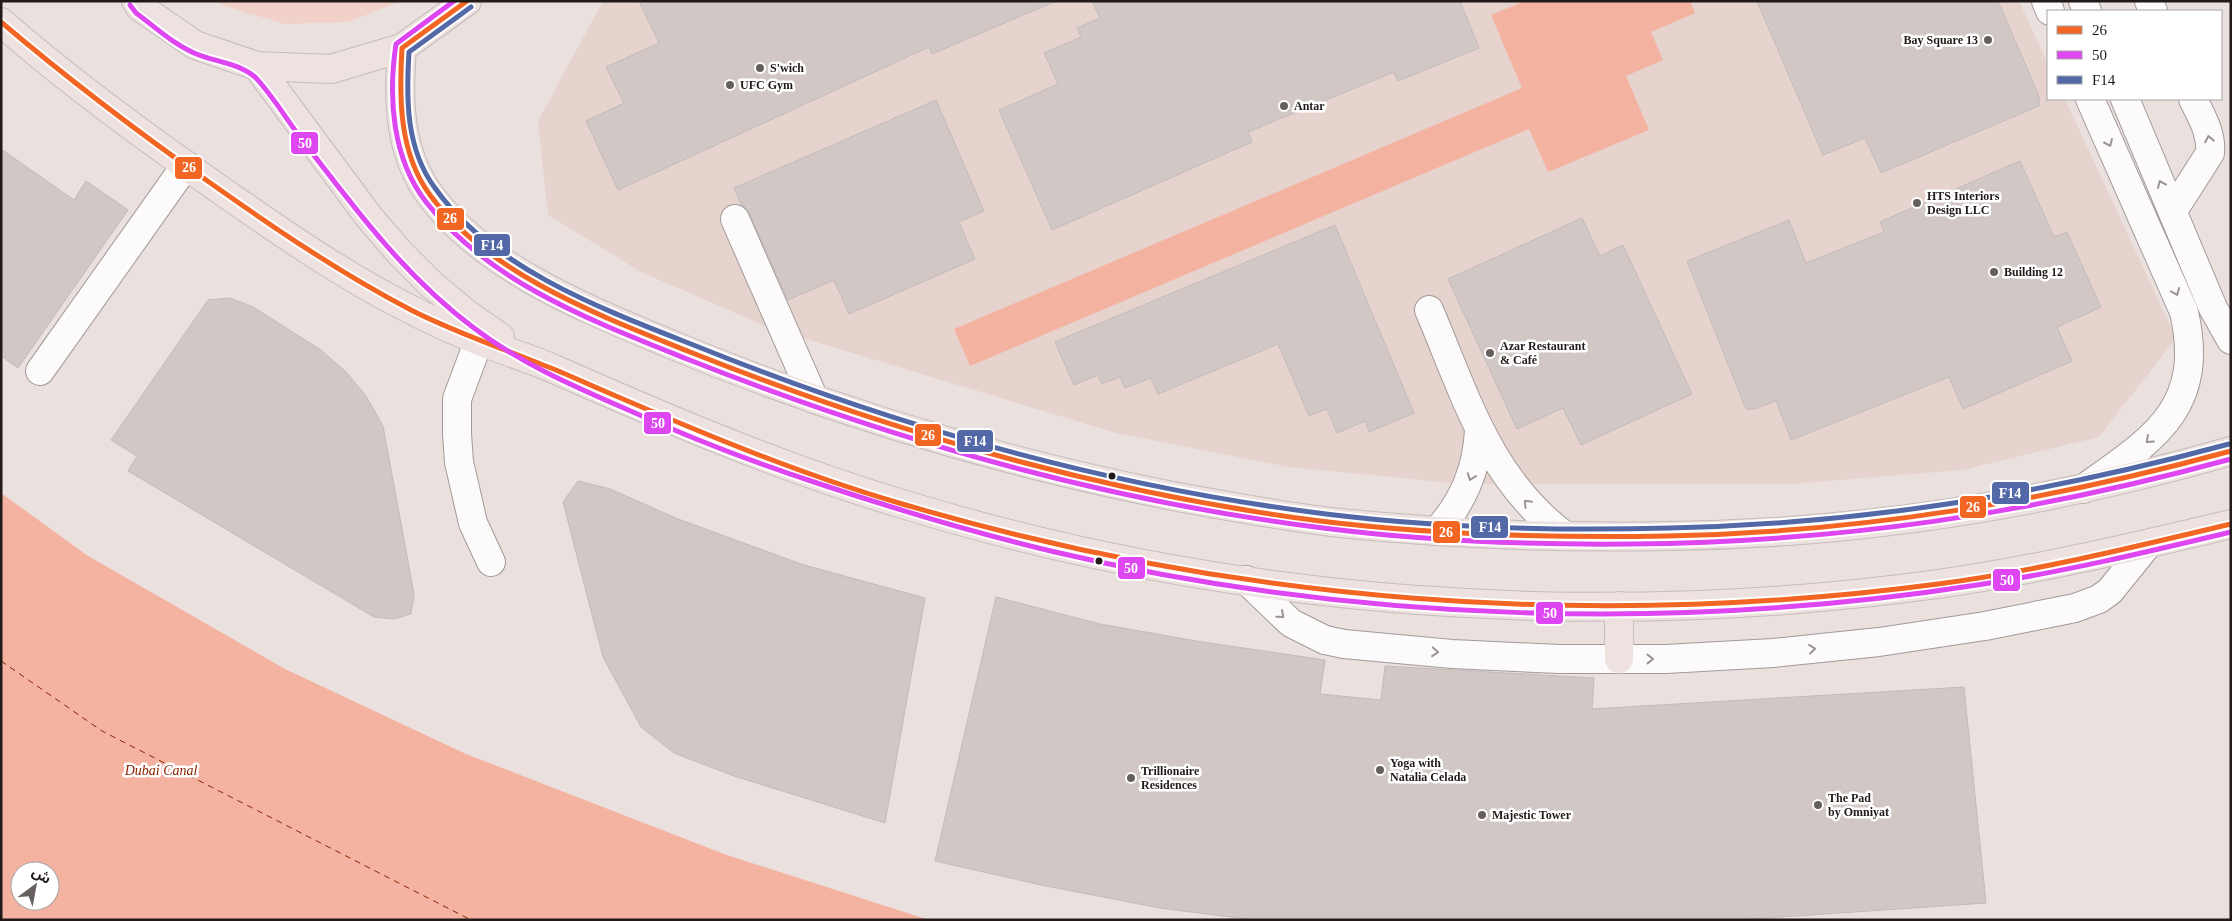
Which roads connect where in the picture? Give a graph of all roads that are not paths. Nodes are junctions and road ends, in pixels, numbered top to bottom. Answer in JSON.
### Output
{"nodes":[{"id":1,"x":136,"y":1,"type":"edge"},
{"id":2,"x":467,"y":1,"type":"edge"},
{"id":3,"x":1,"y":22,"type":"edge"},
{"id":4,"x":402,"y":48,"type":"junction"},
{"id":5,"x":257,"y":66,"type":"junction"},
{"id":6,"x":2090,"y":100,"type":"edge"},
{"id":7,"x":2125,"y":100,"type":"edge"},
{"id":8,"x":2193,"y":100,"type":"edge"},
{"id":9,"x":186,"y":165,"type":"junction"},
{"id":10,"x":2172,"y":211,"type":"junction"},
{"id":11,"x":735,"y":219,"type":"dead end"},
{"id":12,"x":1429,"y":310,"type":"dead end"},
{"id":13,"x":479,"y":340,"type":"junction"},
{"id":14,"x":2231,"y":340,"type":"edge"},
{"id":15,"x":546,"y":365,"type":"junction"},
{"id":16,"x":40,"y":371,"type":"dead end"},
{"id":17,"x":814,"y":399,"type":"junction"},
{"id":18,"x":1480,"y":430,"type":"junction"},
{"id":19,"x":2231,"y":451,"type":"edge"},
{"id":20,"x":2083,"y":489,"type":"junction"},
{"id":21,"x":2227,"y":528,"type":"edge"},
{"id":22,"x":1437,"y":530,"type":"junction"},
{"id":23,"x":1564,"y":536,"type":"junction"},
{"id":24,"x":2148,"y":544,"type":"junction"},
{"id":25,"x":491,"y":562,"type":"dead end"},
{"id":26,"x":1246,"y":580,"type":"junction"},
{"id":27,"x":1619,"y":606,"type":"junction"},
{"id":28,"x":1619,"y":659,"type":"junction"}],
"edges":[{"from":1,"to":5,"type":"main road"},
{"from":2,"to":4,"type":"main road"},
{"from":3,"to":9,"type":"main road"},
{"from":4,"to":5,"type":"main road"},
{"from":4,"to":17,"type":"main road"},
{"from":5,"to":15,"type":"main road"},
{"from":6,"to":20,"type":"street","one_way":true},
{"from":10,"to":7,"type":"street","one_way":true},
{"from":10,"to":8,"type":"street","one_way":true},
{"from":9,"to":13,"type":"main road"},
{"from":9,"to":16,"type":"street"},
{"from":10,"to":14,"type":"street"},
{"from":11,"to":17,"type":"street"},
{"from":12,"to":18,"type":"street"},
{"from":13,"to":15,"type":"main road"},
{"from":13,"to":25,"type":"street"},
{"from":15,"to":26,"type":"main road"},
{"from":17,"to":22,"type":"main road"},
{"from":18,"to":22,"type":"street","one_way":true},
{"from":23,"to":18,"type":"street","one_way":true},
{"from":19,"to":20,"type":"main road"},
{"from":20,"to":23,"type":"main road"},
{"from":21,"to":24,"type":"main road"},
{"from":22,"to":23,"type":"main road"},
{"from":24,"to":27,"type":"main road"},
{"from":28,"to":24,"type":"street","one_way":true},
{"from":26,"to":27,"type":"main road"},
{"from":26,"to":28,"type":"street","one_way":true},
{"from":27,"to":28,"type":"main road"}]}
